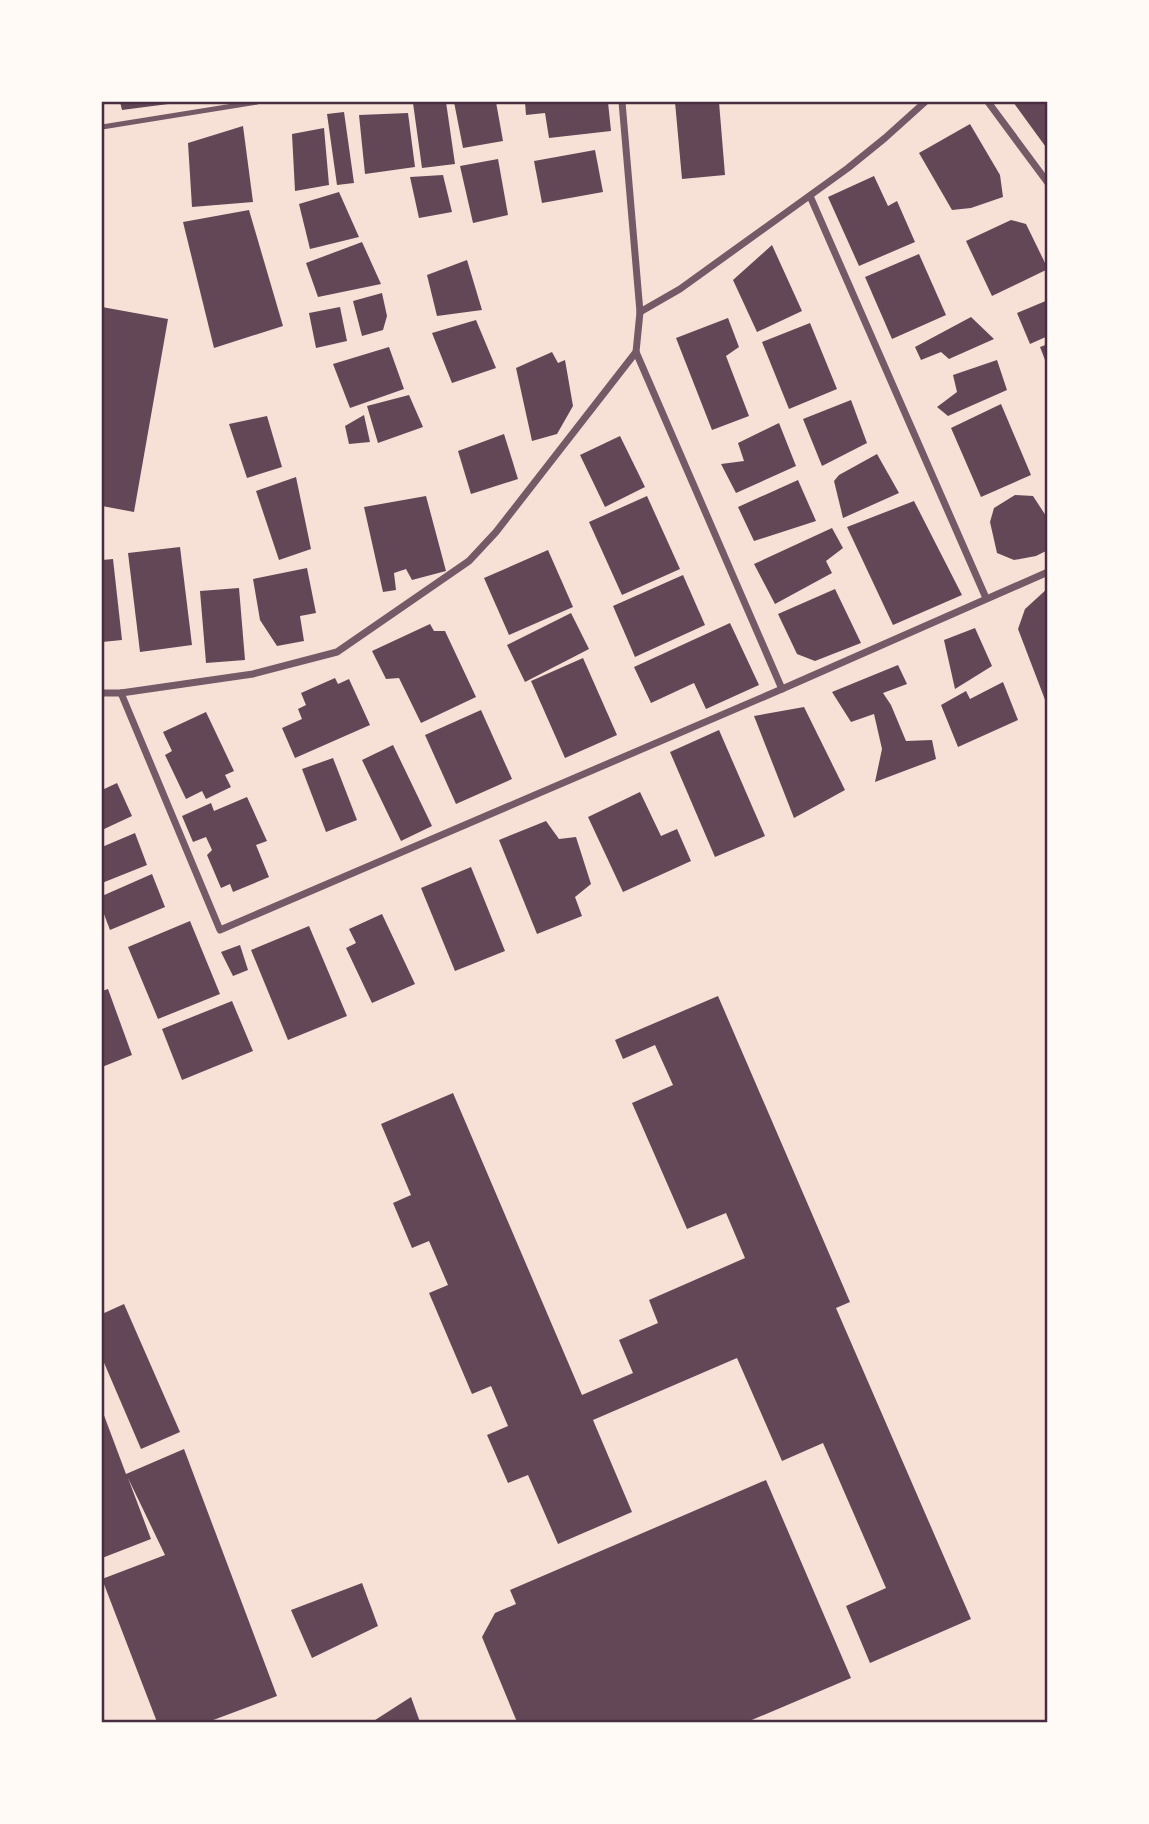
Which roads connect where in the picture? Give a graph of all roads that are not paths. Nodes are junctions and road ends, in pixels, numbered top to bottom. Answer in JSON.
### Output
{"nodes":[{"id":1,"x":257,"y":102,"type":"edge"},
{"id":2,"x":622,"y":102,"type":"edge"},
{"id":3,"x":925,"y":102,"type":"edge"},
{"id":4,"x":988,"y":102,"type":"edge"},
{"id":5,"x":102,"y":127,"type":"edge"},
{"id":6,"x":1048,"y":183,"type":"edge"},
{"id":7,"x":810,"y":195,"type":"junction"},
{"id":8,"x":640,"y":312,"type":"junction"},
{"id":9,"x":636,"y":352,"type":"junction"},
{"id":10,"x":1048,"y":572,"type":"edge"},
{"id":11,"x":986,"y":598,"type":"junction"},
{"id":12,"x":782,"y":689,"type":"junction"},
{"id":13,"x":102,"y":693,"type":"edge"},
{"id":14,"x":121,"y":693,"type":"junction"}],
"edges":[{"from":1,"to":5,"type":"lane"},
{"from":2,"to":8,"type":"street"},
{"from":3,"to":7,"type":"street"},
{"from":4,"to":6,"type":"street"},
{"from":7,"to":8,"type":"street"},
{"from":7,"to":11,"type":"street"},
{"from":8,"to":9,"type":"street"},
{"from":9,"to":12,"type":"street"},
{"from":9,"to":14,"type":"street"},
{"from":10,"to":11,"type":"street"},
{"from":11,"to":12,"type":"street"},
{"from":12,"to":14,"type":"street"},
{"from":13,"to":14,"type":"street"}]}
